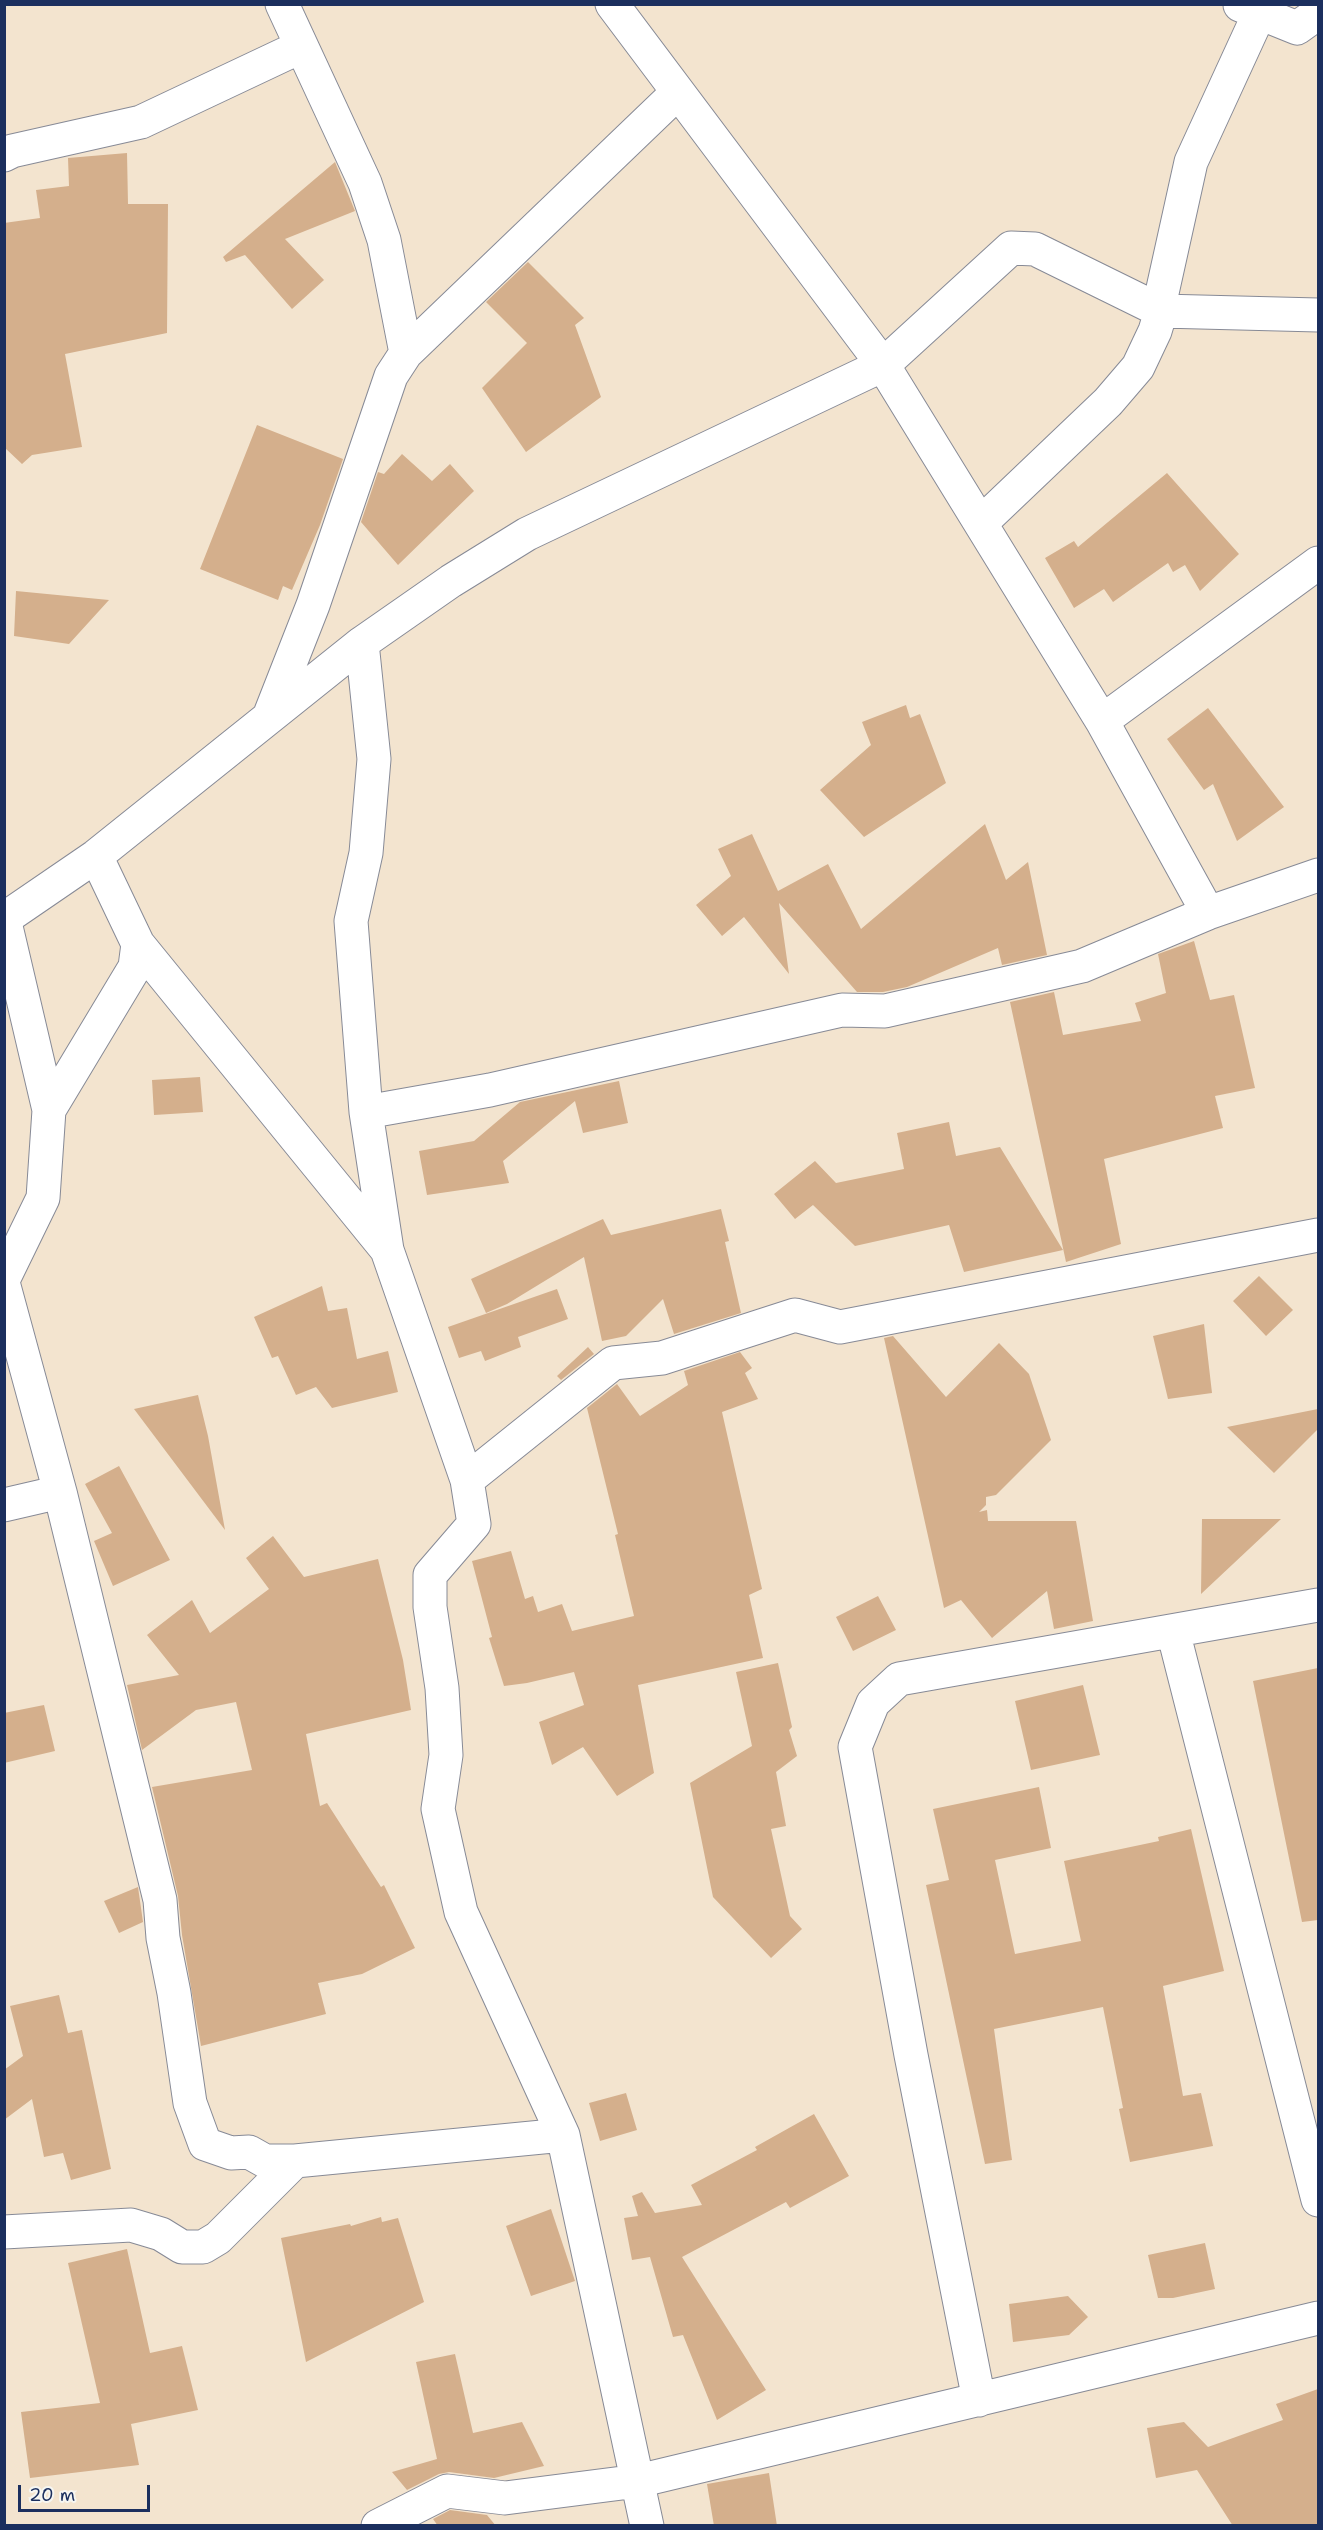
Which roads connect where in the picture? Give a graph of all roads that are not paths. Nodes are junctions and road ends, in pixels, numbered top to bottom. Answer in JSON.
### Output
{"nodes":[{"id":1,"x":282,"y":4,"type":"edge"},
{"id":2,"x":612,"y":4,"type":"edge"},
{"id":3,"x":1249,"y":9,"type":"edge"},
{"id":4,"x":1311,"y":29,"type":"edge"},
{"id":5,"x":300,"y":47,"type":"junction"},
{"id":6,"x":678,"y":92,"type":"junction"},
{"id":7,"x":4,"y":155,"type":"edge"},
{"id":8,"x":1161,"y":311,"type":"junction"},
{"id":9,"x":1318,"y":315,"type":"edge"},
{"id":10,"x":406,"y":353,"type":"junction"},
{"id":11,"x":883,"y":365,"type":"junction"},
{"id":12,"x":981,"y":523,"type":"junction"},
{"id":13,"x":1318,"y":563,"type":"edge"},
{"id":14,"x":362,"y":643,"type":"junction"},
{"id":15,"x":269,"y":718,"type":"junction"},
{"id":16,"x":1102,"y":721,"type":"junction"},
{"id":17,"x":96,"y":856,"type":"junction"},
{"id":18,"x":1318,"y":875,"type":"edge"},
{"id":19,"x":1208,"y":913,"type":"junction"},
{"id":20,"x":5,"y":919,"type":"edge"},
{"id":21,"x":138,"y":944,"type":"junction"},
{"id":22,"x":12,"y":989,"type":"edge"},
{"id":23,"x":49,"y":1110,"type":"junction"},
{"id":24,"x":366,"y":1112,"type":"junction"},
{"id":25,"x":1318,"y":1235,"type":"edge"},
{"id":26,"x":387,"y":1250,"type":"junction"},
{"id":27,"x":4,"y":1278,"type":"edge"},
{"id":28,"x":4,"y":1286,"type":"edge"},
{"id":29,"x":467,"y":1480,"type":"junction"},
{"id":30,"x":60,"y":1492,"type":"junction"},
{"id":31,"x":4,"y":1505,"type":"edge"},
{"id":32,"x":1318,"y":1605,"type":"edge"},
{"id":33,"x":1173,"y":1631,"type":"junction"},
{"id":34,"x":563,"y":2135,"type":"junction"},
{"id":35,"x":295,"y":2161,"type":"junction"},
{"id":36,"x":1318,"y":2200,"type":"edge"},
{"id":37,"x":4,"y":2232,"type":"edge"},
{"id":38,"x":1318,"y":2319,"type":"edge"},
{"id":39,"x":979,"y":2400,"type":"junction"},
{"id":40,"x":638,"y":2481,"type":"junction"},
{"id":41,"x":378,"y":2526,"type":"edge"},
{"id":42,"x":647,"y":2526,"type":"edge"}],
"edges":[{"from":1,"to":5,"type":"street"},
{"from":2,"to":6,"type":"street"},
{"from":3,"to":4,"type":"street"},
{"from":3,"to":8,"type":"street"},
{"from":5,"to":7,"type":"street"},
{"from":5,"to":10,"type":"street"},
{"from":6,"to":10,"type":"street"},
{"from":6,"to":11,"type":"street"},
{"from":8,"to":9,"type":"street"},
{"from":8,"to":11,"type":"street"},
{"from":8,"to":12,"type":"street"},
{"from":10,"to":15,"type":"street"},
{"from":11,"to":12,"type":"street"},
{"from":11,"to":14,"type":"street"},
{"from":12,"to":16,"type":"street"},
{"from":13,"to":16,"type":"street"},
{"from":14,"to":15,"type":"street"},
{"from":14,"to":24,"type":"street"},
{"from":15,"to":17,"type":"street"},
{"from":16,"to":19,"type":"street"},
{"from":17,"to":20,"type":"street"},
{"from":17,"to":21,"type":"street"},
{"from":18,"to":19,"type":"street"},
{"from":19,"to":24,"type":"street"},
{"from":20,"to":22,"type":"street"},
{"from":21,"to":23,"type":"street"},
{"from":21,"to":26,"type":"street"},
{"from":22,"to":23,"type":"street"},
{"from":23,"to":27,"type":"street"},
{"from":24,"to":26,"type":"street"},
{"from":25,"to":29,"type":"street"},
{"from":26,"to":29,"type":"street"},
{"from":28,"to":30,"type":"street"},
{"from":29,"to":34,"type":"street"},
{"from":30,"to":31,"type":"street"},
{"from":30,"to":35,"type":"street"},
{"from":32,"to":33,"type":"street"},
{"from":33,"to":36,"type":"street"},
{"from":33,"to":39,"type":"street"},
{"from":34,"to":35,"type":"street"},
{"from":34,"to":40,"type":"street"},
{"from":35,"to":37,"type":"street"},
{"from":38,"to":39,"type":"street"},
{"from":39,"to":40,"type":"street"},
{"from":40,"to":41,"type":"street"},
{"from":40,"to":42,"type":"street"}]}
